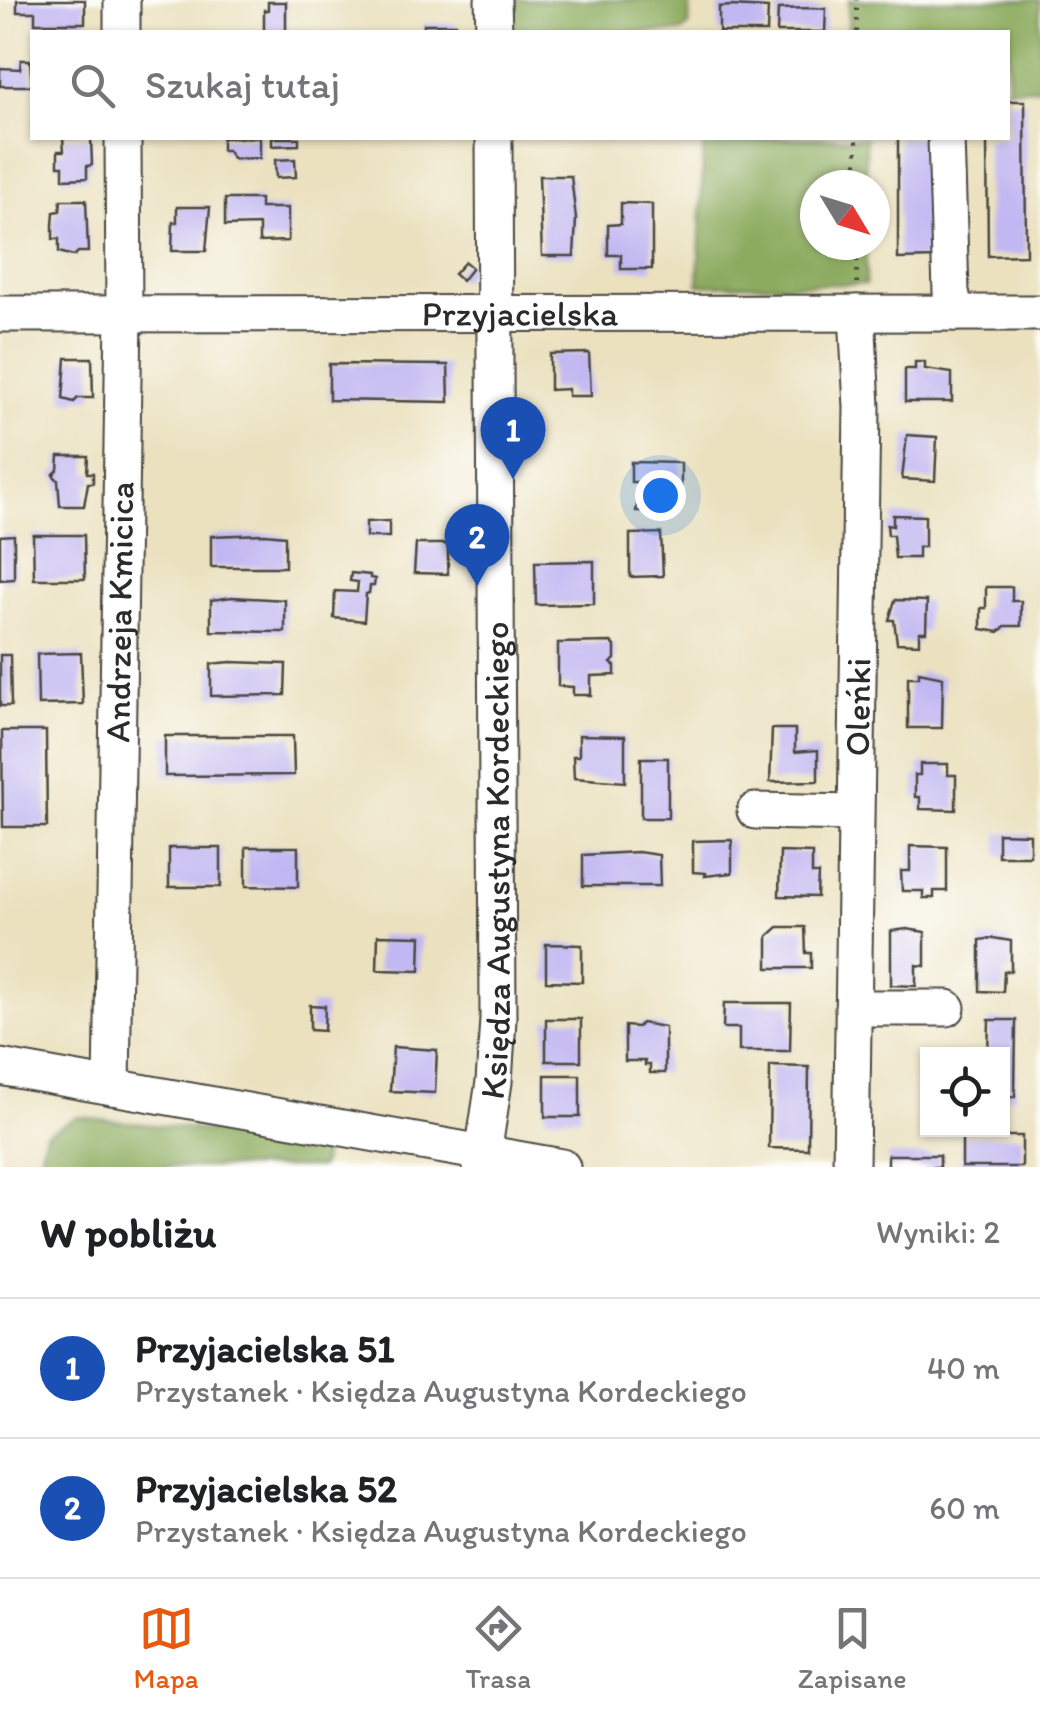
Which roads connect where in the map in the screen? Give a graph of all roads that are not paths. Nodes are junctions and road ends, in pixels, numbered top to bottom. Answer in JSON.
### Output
{"nodes":[{"id":1,"x":122,"y":0,"type":"edge"},
{"id":2,"x":493,"y":0,"type":"edge"},
{"id":3,"x":122,"y":30,"type":"edge"},
{"id":4,"x":494,"y":30,"type":"edge"},
{"id":5,"x":123,"y":140,"type":"edge"},
{"id":6,"x":494,"y":140,"type":"edge"},
{"id":7,"x":946,"y":140,"type":"edge"},
{"id":8,"x":956,"y":312,"type":"junction"},
{"id":9,"x":1040,"y":312,"type":"edge"},
{"id":10,"x":495,"y":313,"type":"junction"},
{"id":11,"x":857,"y":313,"type":"junction"},
{"id":12,"x":0,"y":314,"type":"edge"},
{"id":13,"x":124,"y":314,"type":"junction"},
{"id":14,"x":755,"y":812,"type":"dead end"},
{"id":15,"x":855,"y":813,"type":"junction"},
{"id":16,"x":853,"y":1008,"type":"junction"},
{"id":17,"x":947,"y":1008,"type":"dead end"},
{"id":18,"x":0,"y":1067,"type":"edge"},
{"id":19,"x":112,"y":1086,"type":"junction"},
{"id":20,"x":482,"y":1160,"type":"edge"},
{"id":21,"x":562,"y":1167,"type":"edge"},
{"id":22,"x":852,"y":1167,"type":"edge"}],
"edges":[{"from":1,"to":3,"type":"street"},
{"from":2,"to":4,"type":"street"},
{"from":5,"to":13,"type":"street","name":"Andrzeja Kmicica"},
{"from":6,"to":10,"type":"street","name":"Księdza Augustyna Kordeckiego"},
{"from":7,"to":8,"type":"street"},
{"from":8,"to":9,"type":"street","name":"Przyjacielska"},
{"from":8,"to":11,"type":"street","name":"Przyjacielska"},
{"from":10,"to":11,"type":"street","name":"Przyjacielska"},
{"from":10,"to":13,"type":"street","name":"Przyjacielska"},
{"from":10,"to":20,"type":"street","name":"Księdza Augustyna Kordeckiego"},
{"from":11,"to":15,"type":"street","name":"Oleńki"},
{"from":12,"to":13,"type":"street","name":"Przyjacielska"},
{"from":13,"to":19,"type":"street","name":"Andrzeja Kmicica"},
{"from":14,"to":15,"type":"street"},
{"from":15,"to":16,"type":"street","name":"Oleńki"},
{"from":16,"to":17,"type":"street"},
{"from":16,"to":22,"type":"street","name":"Oleńki"},
{"from":18,"to":19,"type":"street"},
{"from":19,"to":20,"type":"street"},
{"from":20,"to":21,"type":"street"}]}
